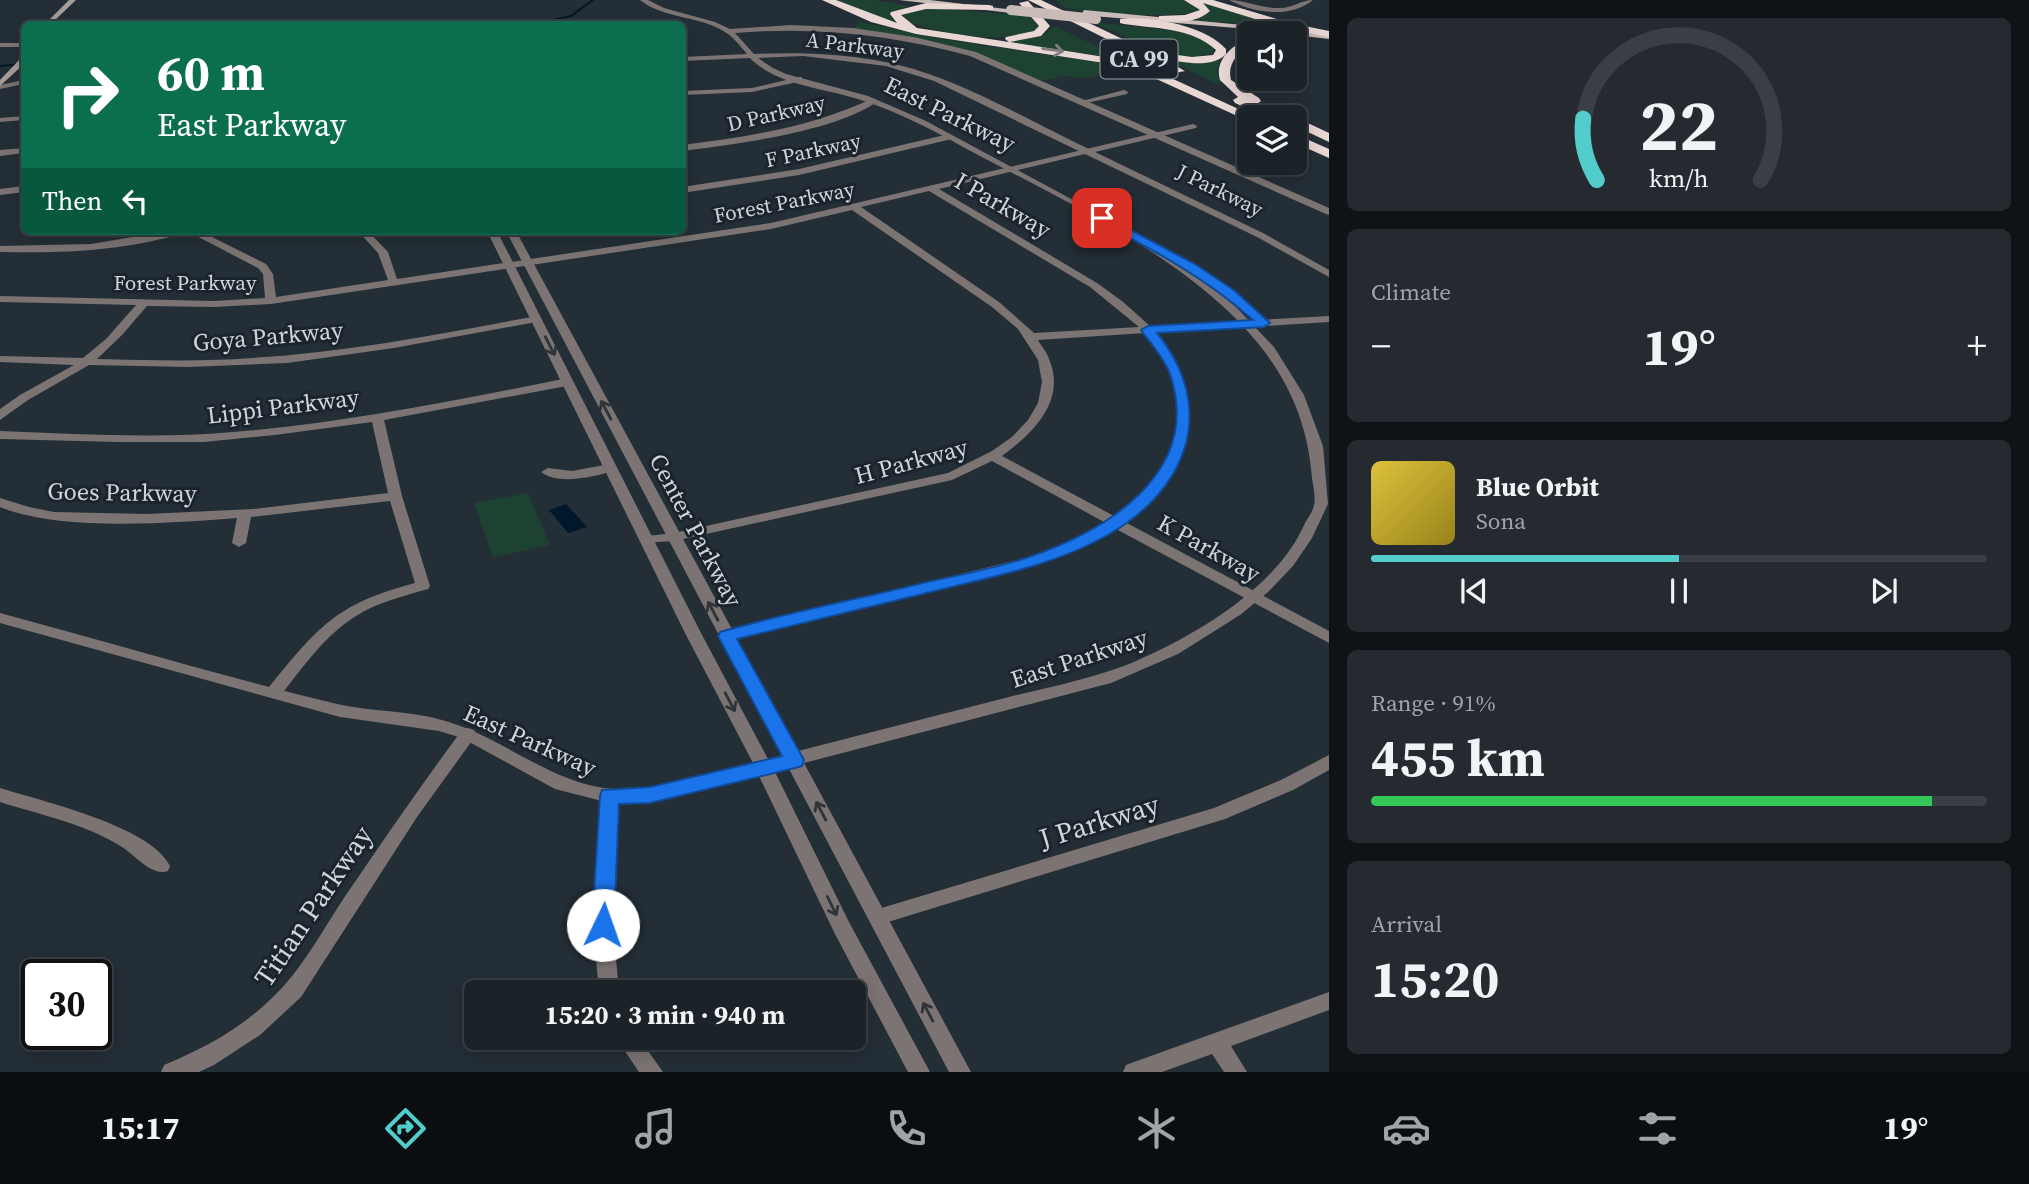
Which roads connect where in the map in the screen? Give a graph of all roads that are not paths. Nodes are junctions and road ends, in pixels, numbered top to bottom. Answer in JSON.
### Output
{"nodes":[{"id":1,"x":643,"y":0,"type":"edge"},
{"id":2,"x":827,"y":0,"type":"edge"},
{"id":3,"x":903,"y":0,"type":"edge"},
{"id":4,"x":947,"y":0,"type":"edge"},
{"id":5,"x":956,"y":0,"type":"edge"},
{"id":6,"x":1052,"y":0,"type":"edge"},
{"id":7,"x":1189,"y":0,"type":"edge"},
{"id":8,"x":1203,"y":0,"type":"edge"},
{"id":9,"x":1232,"y":0,"type":"edge"},
{"id":10,"x":1310,"y":0,"type":"edge"},
{"id":11,"x":1025,"y":1,"type":"edge"},
{"id":12,"x":77,"y":2,"type":"edge"},
{"id":13,"x":968,"y":2,"type":"junction"},
{"id":14,"x":989,"y":8,"type":"junction"},
{"id":15,"x":1123,"y":19,"type":"junction"},
{"id":16,"x":1074,"y":20,"type":"junction"},
{"id":17,"x":52,"y":21,"type":"edge"},
{"id":18,"x":62,"y":21,"type":"edge"},
{"id":19,"x":736,"y":30,"type":"junction"},
{"id":20,"x":1237,"y":31,"type":"edge"},
{"id":21,"x":1100,"y":33,"type":"junction"},
{"id":22,"x":1328,"y":38,"type":"edge"},
{"id":23,"x":1307,"y":39,"type":"edge"},
{"id":24,"x":0,"y":45,"type":"edge"},
{"id":25,"x":21,"y":46,"type":"edge"},
{"id":26,"x":1237,"y":48,"type":"edge"},
{"id":27,"x":21,"y":49,"type":"edge"},
{"id":28,"x":751,"y":56,"type":"junction"},
{"id":29,"x":686,"y":59,"type":"edge"},
{"id":30,"x":21,"y":63,"type":"edge"},
{"id":31,"x":0,"y":70,"type":"edge"},
{"id":32,"x":799,"y":79,"type":"junction"},
{"id":33,"x":21,"y":82,"type":"edge"},
{"id":34,"x":0,"y":86,"type":"edge"},
{"id":35,"x":21,"y":88,"type":"edge"},
{"id":36,"x":1237,"y":90,"type":"edge"},
{"id":37,"x":1238,"y":91,"type":"edge"},
{"id":38,"x":1124,"y":92,"type":"dead end"},
{"id":39,"x":686,"y":93,"type":"edge"},
{"id":40,"x":874,"y":101,"type":"junction"},
{"id":41,"x":1082,"y":102,"type":"junction"},
{"id":42,"x":1250,"y":105,"type":"edge"},
{"id":43,"x":1264,"y":105,"type":"edge"},
{"id":44,"x":1237,"y":109,"type":"edge"},
{"id":45,"x":1237,"y":110,"type":"edge"},
{"id":46,"x":21,"y":118,"type":"edge"},
{"id":47,"x":0,"y":120,"type":"edge"},
{"id":48,"x":1193,"y":126,"type":"dead end"},
{"id":49,"x":1307,"y":127,"type":"edge"},
{"id":50,"x":1307,"y":133,"type":"edge"},
{"id":51,"x":1156,"y":135,"type":"junction"},
{"id":52,"x":949,"y":137,"type":"junction"},
{"id":53,"x":1329,"y":138,"type":"edge"},
{"id":54,"x":1307,"y":144,"type":"edge"},
{"id":55,"x":1329,"y":144,"type":"edge"},
{"id":56,"x":686,"y":147,"type":"edge"},
{"id":57,"x":21,"y":151,"type":"edge"},
{"id":58,"x":1088,"y":152,"type":"junction"},
{"id":59,"x":0,"y":153,"type":"edge"},
{"id":60,"x":1329,"y":154,"type":"edge"},
{"id":61,"x":1012,"y":170,"type":"junction"},
{"id":62,"x":1237,"y":171,"type":"edge"},
{"id":63,"x":1246,"y":175,"type":"edge"},
{"id":64,"x":21,"y":189,"type":"edge"},
{"id":65,"x":686,"y":189,"type":"edge"},
{"id":66,"x":932,"y":190,"type":"junction"},
{"id":67,"x":0,"y":192,"type":"edge"},
{"id":68,"x":856,"y":208,"type":"junction"},
{"id":69,"x":1329,"y":212,"type":"edge"},
{"id":70,"x":164,"y":235,"type":"edge"},
{"id":71,"x":199,"y":235,"type":"edge"},
{"id":72,"x":367,"y":235,"type":"edge"},
{"id":73,"x":494,"y":235,"type":"edge"},
{"id":74,"x":514,"y":235,"type":"edge"},
{"id":75,"x":0,"y":249,"type":"edge"},
{"id":76,"x":526,"y":261,"type":"junction"},
{"id":77,"x":507,"y":264,"type":"junction"},
{"id":78,"x":1329,"y":274,"type":"edge"},
{"id":79,"x":393,"y":281,"type":"junction"},
{"id":80,"x":0,"y":299,"type":"edge"},
{"id":81,"x":271,"y":301,"type":"junction"},
{"id":82,"x":143,"y":303,"type":"junction"},
{"id":83,"x":536,"y":319,"type":"junction"},
{"id":84,"x":1329,"y":319,"type":"edge"},
{"id":85,"x":1264,"y":323,"type":"junction"},
{"id":86,"x":1148,"y":330,"type":"junction"},
{"id":87,"x":1030,"y":337,"type":"junction"},
{"id":88,"x":1287,"y":349,"type":"dead end"},
{"id":89,"x":0,"y":359,"type":"edge"},
{"id":90,"x":88,"y":361,"type":"junction"},
{"id":91,"x":568,"y":382,"type":"junction"},
{"id":92,"x":0,"y":416,"type":"edge"},
{"id":93,"x":377,"y":416,"type":"junction"},
{"id":94,"x":1323,"y":422,"type":"dead end"},
{"id":95,"x":0,"y":435,"type":"edge"},
{"id":96,"x":994,"y":457,"type":"junction"},
{"id":97,"x":610,"y":468,"type":"junction"},
{"id":98,"x":548,"y":472,"type":"dead end"},
{"id":99,"x":395,"y":496,"type":"junction"},
{"id":100,"x":0,"y":502,"type":"edge"},
{"id":101,"x":245,"y":515,"type":"junction"},
{"id":102,"x":1116,"y":522,"type":"junction"},
{"id":103,"x":674,"y":537,"type":"junction"},
{"id":104,"x":647,"y":540,"type":"junction"},
{"id":105,"x":239,"y":543,"type":"dead end"},
{"id":106,"x":1254,"y":598,"type":"junction"},
{"id":107,"x":0,"y":618,"type":"edge"},
{"id":108,"x":727,"y":636,"type":"junction"},
{"id":109,"x":1329,"y":638,"type":"edge"},
{"id":110,"x":275,"y":691,"type":"junction"},
{"id":111,"x":468,"y":734,"type":"junction"},
{"id":112,"x":795,"y":760,"type":"junction"},
{"id":113,"x":1329,"y":762,"type":"edge"},
{"id":114,"x":764,"y":768,"type":"junction"},
{"id":115,"x":0,"y":795,"type":"edge"},
{"id":116,"x":610,"y":796,"type":"junction"},
{"id":117,"x":161,"y":866,"type":"dead end"},
{"id":118,"x":878,"y":917,"type":"junction"},
{"id":119,"x":608,"y":980,"type":"edge"},
{"id":120,"x":1329,"y":1001,"type":"edge"},
{"id":121,"x":1217,"y":1043,"type":"junction"},
{"id":122,"x":633,"y":1050,"type":"edge"},
{"id":123,"x":644,"y":1070,"type":"edge"},
{"id":124,"x":172,"y":1072,"type":"edge"},
{"id":125,"x":919,"y":1072,"type":"edge"},
{"id":126,"x":960,"y":1072,"type":"edge"},
{"id":127,"x":1134,"y":1072,"type":"edge"},
{"id":128,"x":1236,"y":1072,"type":"edge"}],
"edges":[{"from":1,"to":19,"type":"street","name":"East Parkway"},
{"from":2,"to":45,"type":"highway","one_way":true},
{"from":3,"to":14,"type":"main road"},
{"from":4,"to":13,"type":"main road"},
{"from":5,"to":13,"type":"highway"},
{"from":6,"to":16,"type":"highway"},
{"from":7,"to":15,"type":"highway"},
{"from":8,"to":22,"type":"highway"},
{"from":9,"to":10,"type":"street"},
{"from":11,"to":14,"type":"highway"},
{"from":11,"to":16,"type":"highway","number":"CA 99"},
{"from":11,"to":44,"type":"highway","number":"CA 99"},
{"from":12,"to":17,"type":"main road"},
{"from":12,"to":18,"type":"main road"},
{"from":13,"to":15,"type":"main road","bridge":true},
{"from":14,"to":15,"type":"main road","bridge":true},
{"from":15,"to":20,"type":"main road"},
{"from":15,"to":21,"type":"highway"},
{"from":15,"to":22,"type":"main road"},
{"from":16,"to":21,"type":"highway","number":"CA 99"},
{"from":19,"to":28,"type":"street","name":"East Parkway"},
{"from":19,"to":41,"type":"street"},
{"from":21,"to":42,"type":"highway","number":"CA 99"},
{"from":22,"to":23,"type":"highway"},
{"from":24,"to":25,"type":"street"},
{"from":26,"to":36,"type":"highway"},
{"from":27,"to":31,"type":"main road"},
{"from":28,"to":29,"type":"street","name":"A Parkway"},
{"from":28,"to":32,"type":"street","name":"East Parkway"},
{"from":28,"to":58,"type":"street","name":"A Parkway"},
{"from":30,"to":34,"type":"main road"},
{"from":32,"to":39,"type":"street"},
{"from":32,"to":40,"type":"street","name":"East Parkway"},
{"from":33,"to":34,"type":"street"},
{"from":34,"to":35,"type":"street"},
{"from":37,"to":43,"type":"highway"},
{"from":38,"to":41,"type":"street"},
{"from":40,"to":52,"type":"street","name":"East Parkway"},
{"from":40,"to":56,"type":"street","name":"D Parkway"},
{"from":41,"to":51,"type":"street"},
{"from":46,"to":47,"type":"street"},
{"from":48,"to":51,"type":"street","name":"Forest Parkway"},
{"from":49,"to":53,"type":"highway"},
{"from":50,"to":55,"type":"highway"},
{"from":51,"to":58,"type":"street","name":"Forest Parkway"},
{"from":51,"to":62,"type":"street"},
{"from":52,"to":61,"type":"street","name":"East Parkway"},
{"from":52,"to":65,"type":"street","name":"F Parkway"},
{"from":54,"to":60,"type":"highway"},
{"from":57,"to":59,"type":"street"},
{"from":58,"to":61,"type":"street","name":"Forest Parkway"},
{"from":58,"to":78,"type":"street","name":"J Parkway"},
{"from":61,"to":66,"type":"street","name":"Forest Parkway"},
{"from":61,"to":85,"type":"street","name":"East Parkway"},
{"from":63,"to":69,"type":"street"},
{"from":64,"to":67,"type":"street"},
{"from":66,"to":68,"type":"street","name":"Forest Parkway"},
{"from":66,"to":86,"type":"street","name":"I Parkway"},
{"from":68,"to":76,"type":"street","name":"Forest Parkway"},
{"from":68,"to":87,"type":"street","name":"H Parkway"},
{"from":70,"to":75,"type":"street"},
{"from":71,"to":81,"type":"street"},
{"from":72,"to":79,"type":"street"},
{"from":73,"to":77,"type":"street","name":"Center Parkway"},
{"from":74,"to":76,"type":"street","name":"Center Parkway"},
{"from":76,"to":77,"type":"street","name":"Forest Parkway"},
{"from":103,"to":76,"type":"street","name":"Center Parkway","one_way":true},
{"from":77,"to":79,"type":"street","name":"Forest Parkway"},
{"from":77,"to":83,"type":"street","name":"Center Parkway"},
{"from":79,"to":81,"type":"street","name":"Forest Parkway"},
{"from":80,"to":82,"type":"street","name":"Forest Parkway"},
{"from":81,"to":82,"type":"street","name":"Forest Parkway"},
{"from":82,"to":90,"type":"street"},
{"from":83,"to":90,"type":"street","name":"Goya Parkway"},
{"from":83,"to":91,"type":"street","name":"Center Parkway","one_way":true},
{"from":84,"to":85,"type":"street"},
{"from":85,"to":86,"type":"street"},
{"from":85,"to":88,"type":"street","name":"East Parkway"},
{"from":86,"to":87,"type":"street"},
{"from":86,"to":102,"type":"street","name":"I Parkway"},
{"from":87,"to":96,"type":"street","name":"H Parkway"},
{"from":89,"to":90,"type":"street","name":"Goya Parkway"},
{"from":90,"to":92,"type":"street"},
{"from":91,"to":93,"type":"street","name":"Lippi Parkway"},
{"from":91,"to":97,"type":"street","name":"Center Parkway"},
{"from":93,"to":95,"type":"street","name":"Lippi Parkway"},
{"from":93,"to":99,"type":"street"},
{"from":94,"to":106,"type":"street","name":"East Parkway"},
{"from":96,"to":102,"type":"street","name":"K Parkway"},
{"from":96,"to":103,"type":"street","name":"H Parkway"},
{"from":97,"to":98,"type":"street","name":"Center Parkway"},
{"from":97,"to":104,"type":"street","name":"Center Parkway"},
{"from":99,"to":101,"type":"street","name":"Goes Parkway"},
{"from":99,"to":110,"type":"street"},
{"from":100,"to":101,"type":"street","name":"Goes Parkway"},
{"from":101,"to":105,"type":"street"},
{"from":102,"to":106,"type":"street","name":"K Parkway"},
{"from":102,"to":108,"type":"street","name":"I Parkway"},
{"from":103,"to":104,"type":"street","name":"H Parkway"},
{"from":108,"to":103,"type":"street","name":"Center Parkway","one_way":true},
{"from":104,"to":114,"type":"street","name":"Center Parkway","one_way":true},
{"from":106,"to":109,"type":"street","name":"K Parkway"},
{"from":106,"to":112,"type":"street","name":"East Parkway"},
{"from":107,"to":110,"type":"street","name":"East Parkway"},
{"from":108,"to":112,"type":"street","name":"Center Parkway"},
{"from":110,"to":111,"type":"street","name":"East Parkway"},
{"from":111,"to":116,"type":"street","name":"East Parkway"},
{"from":111,"to":124,"type":"street","name":"Titian Parkway"},
{"from":112,"to":114,"type":"street","name":"East Parkway"},
{"from":118,"to":112,"type":"street","name":"Center Parkway","one_way":true},
{"from":113,"to":118,"type":"street","name":"J Parkway"},
{"from":114,"to":116,"type":"street","name":"East Parkway"},
{"from":114,"to":125,"type":"street","name":"Center Parkway","one_way":true},
{"from":115,"to":117,"type":"street"},
{"from":116,"to":119,"type":"street"},
{"from":126,"to":118,"type":"street","name":"Center Parkway","one_way":true},
{"from":120,"to":121,"type":"street"},
{"from":121,"to":127,"type":"street"},
{"from":121,"to":128,"type":"street"},
{"from":122,"to":123,"type":"street"}]}
